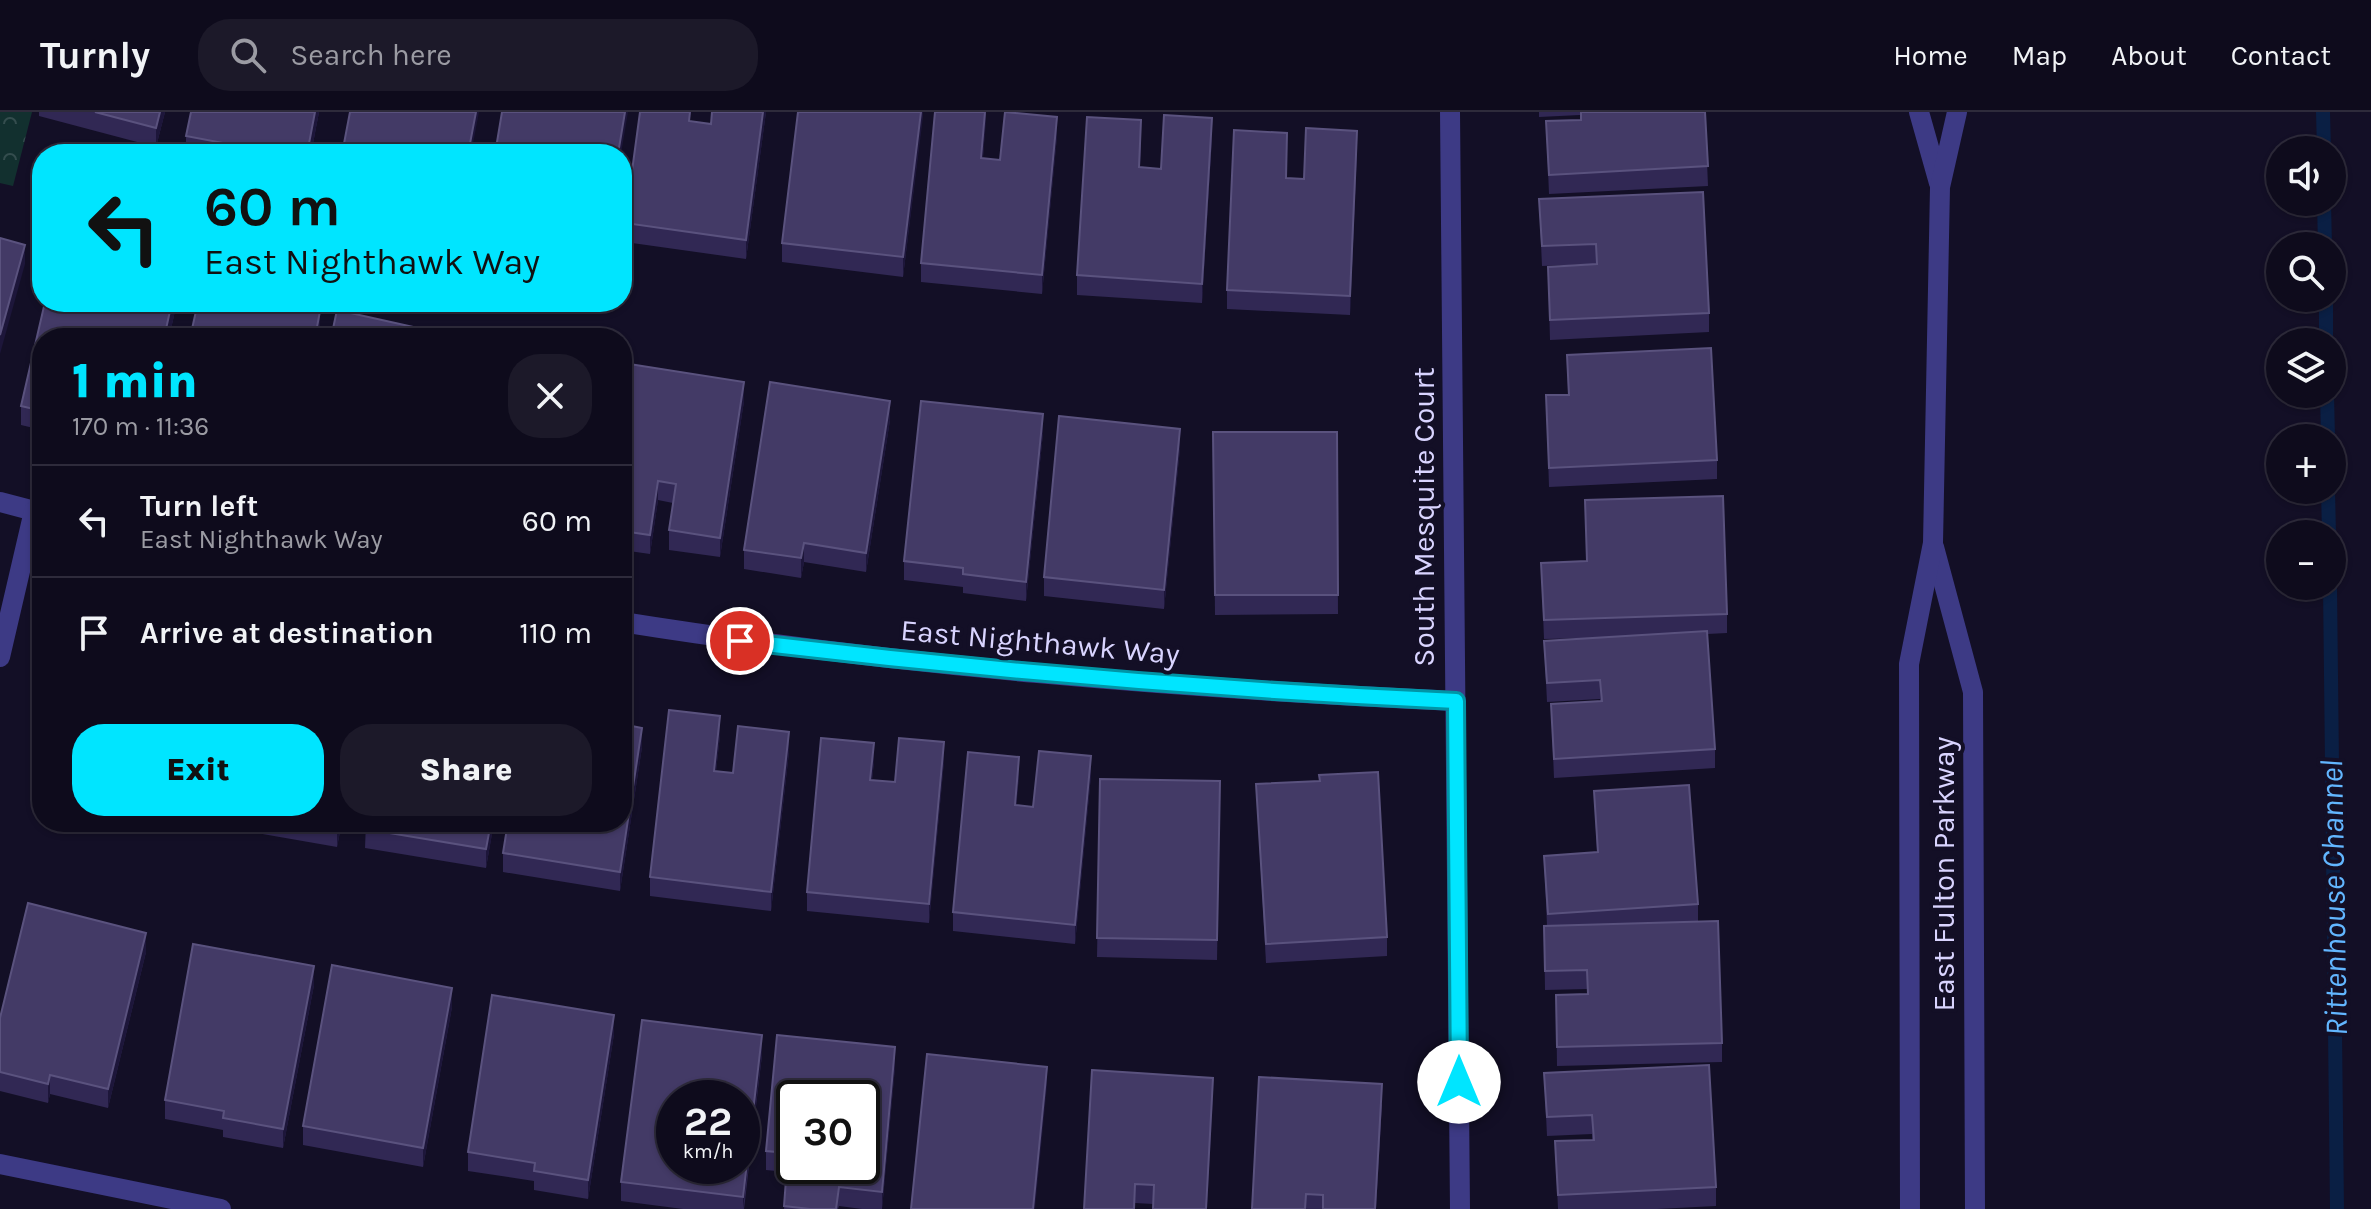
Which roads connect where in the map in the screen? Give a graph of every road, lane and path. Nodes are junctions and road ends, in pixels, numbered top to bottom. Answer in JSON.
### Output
{"nodes":[{"id":1,"x":1450,"y":112,"type":"edge"},
{"id":2,"x":1919,"y":112,"type":"edge"},
{"id":3,"x":1957,"y":112,"type":"edge"},
{"id":4,"x":1940,"y":187,"type":"junction"},
{"id":5,"x":0,"y":502,"type":"edge"},
{"id":6,"x":32,"y":510,"type":"edge"},
{"id":7,"x":32,"y":535,"type":"edge"},
{"id":8,"x":1933,"y":543,"type":"junction"},
{"id":9,"x":632,"y":623,"type":"edge"},
{"id":10,"x":0,"y":657,"type":"edge"},
{"id":11,"x":1456,"y":701,"type":"junction"},
{"id":12,"x":0,"y":1164,"type":"edge"},
{"id":13,"x":221,"y":1209,"type":"edge"},
{"id":14,"x":1460,"y":1209,"type":"edge"},
{"id":15,"x":1910,"y":1209,"type":"edge"},
{"id":16,"x":1975,"y":1209,"type":"edge"}],
"edges":[{"from":1,"to":11,"type":"street","name":"South Mesquite Court"},
{"from":2,"to":4,"type":"street","name":"East Fulton Parkway"},
{"from":3,"to":4,"type":"street","name":"East Fulton Parkway"},
{"from":4,"to":8,"type":"street","name":"East Fulton Parkway"},
{"from":5,"to":6,"type":"street"},
{"from":7,"to":10,"type":"street"},
{"from":8,"to":15,"type":"street","name":"East Fulton Parkway"},
{"from":8,"to":16,"type":"street","name":"East Fulton Parkway"},
{"from":9,"to":11,"type":"street","name":"East Nighthawk Way"},
{"from":11,"to":14,"type":"street","name":"South Mesquite Court"},
{"from":12,"to":13,"type":"street"}]}
